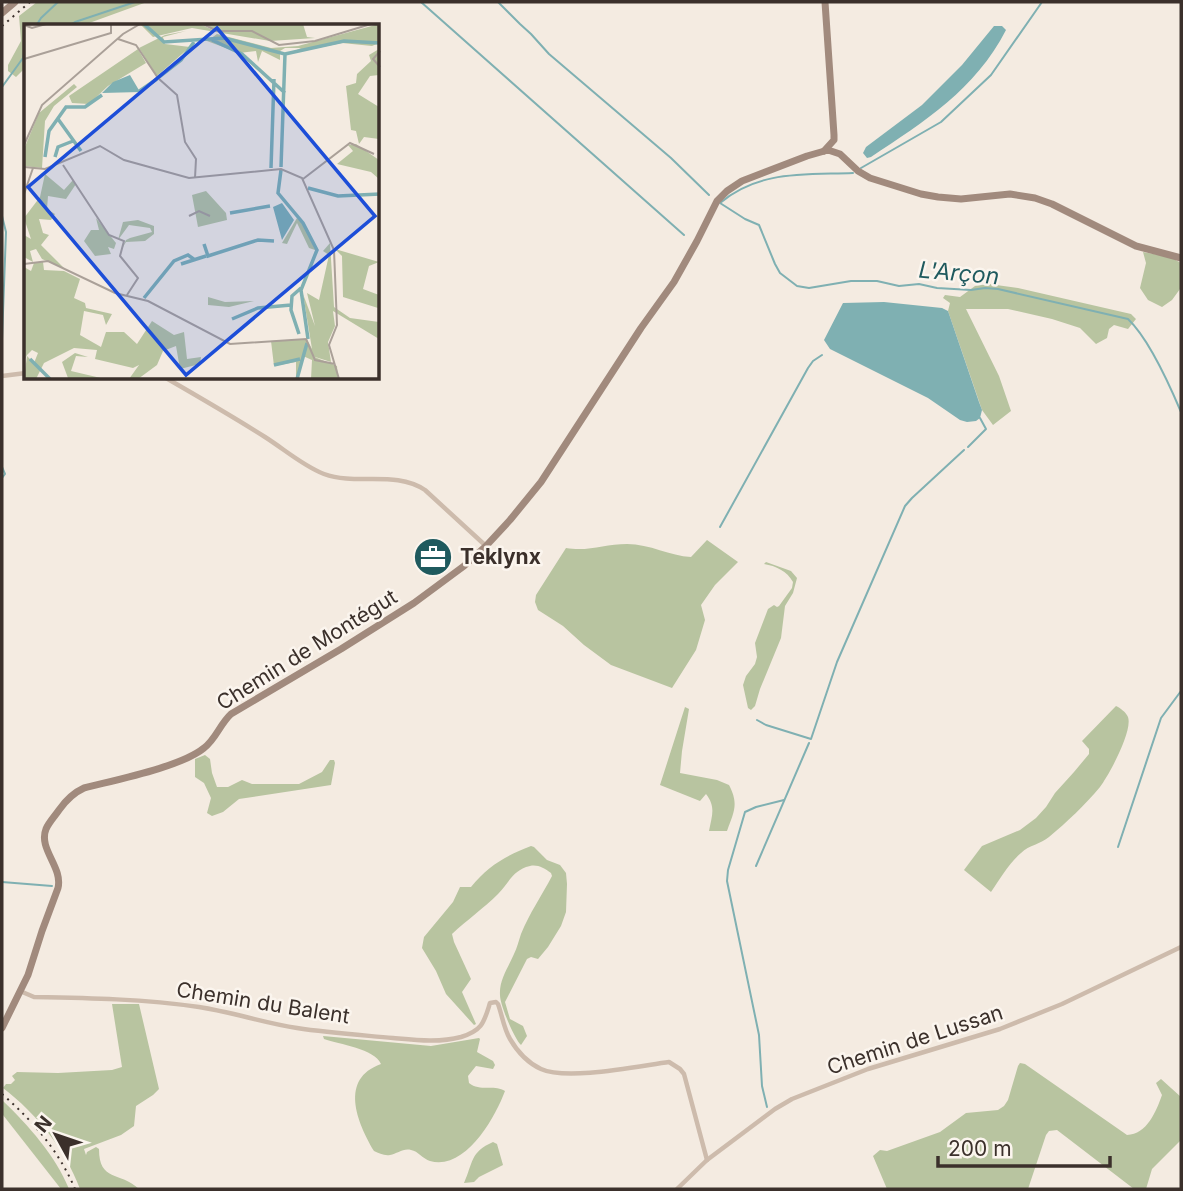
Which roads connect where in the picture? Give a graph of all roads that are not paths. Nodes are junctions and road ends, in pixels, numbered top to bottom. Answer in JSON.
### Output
{"nodes":[{"id":1,"x":15,"y":2,"type":"edge"},
{"id":2,"x":825,"y":2,"type":"edge"},
{"id":3,"x":2,"y":13,"type":"edge"},
{"id":4,"x":834,"y":135,"type":"junction"},
{"id":5,"x":822,"y":151,"type":"junction"},
{"id":6,"x":846,"y":159,"type":"junction"},
{"id":7,"x":1181,"y":258,"type":"edge"},
{"id":8,"x":24,"y":373,"type":"edge"},
{"id":9,"x":2,"y":376,"type":"edge"},
{"id":10,"x":169,"y":380,"type":"edge"},
{"id":11,"x":486,"y":546,"type":"junction"},
{"id":12,"x":1181,"y":947,"type":"edge"},
{"id":13,"x":20,"y":991,"type":"junction"},
{"id":14,"x":2,"y":1028,"type":"edge"},
{"id":15,"x":707,"y":1160,"type":"junction"},
{"id":16,"x":677,"y":1189,"type":"edge"}],
"edges":[{"from":1,"to":3,"type":"street"},
{"from":2,"to":4,"type":"street"},
{"from":4,"to":5,"type":"street"},
{"from":4,"to":6,"type":"street"},
{"from":5,"to":6,"type":"street"},
{"from":5,"to":11,"type":"street","name":"Chemin de Montégut"},
{"from":6,"to":7,"type":"street"},
{"from":8,"to":9,"type":"street"},
{"from":10,"to":11,"type":"street"},
{"from":11,"to":13,"type":"street","name":"Chemin de Montégut"},
{"from":12,"to":15,"type":"street","name":"Chemin de Lussan"},
{"from":13,"to":14,"type":"street","name":"Chemin de Montégut"},
{"from":13,"to":15,"type":"street","name":"Chemin du Balent"},
{"from":15,"to":16,"type":"street","name":"Chemin de Lussan"}]}
